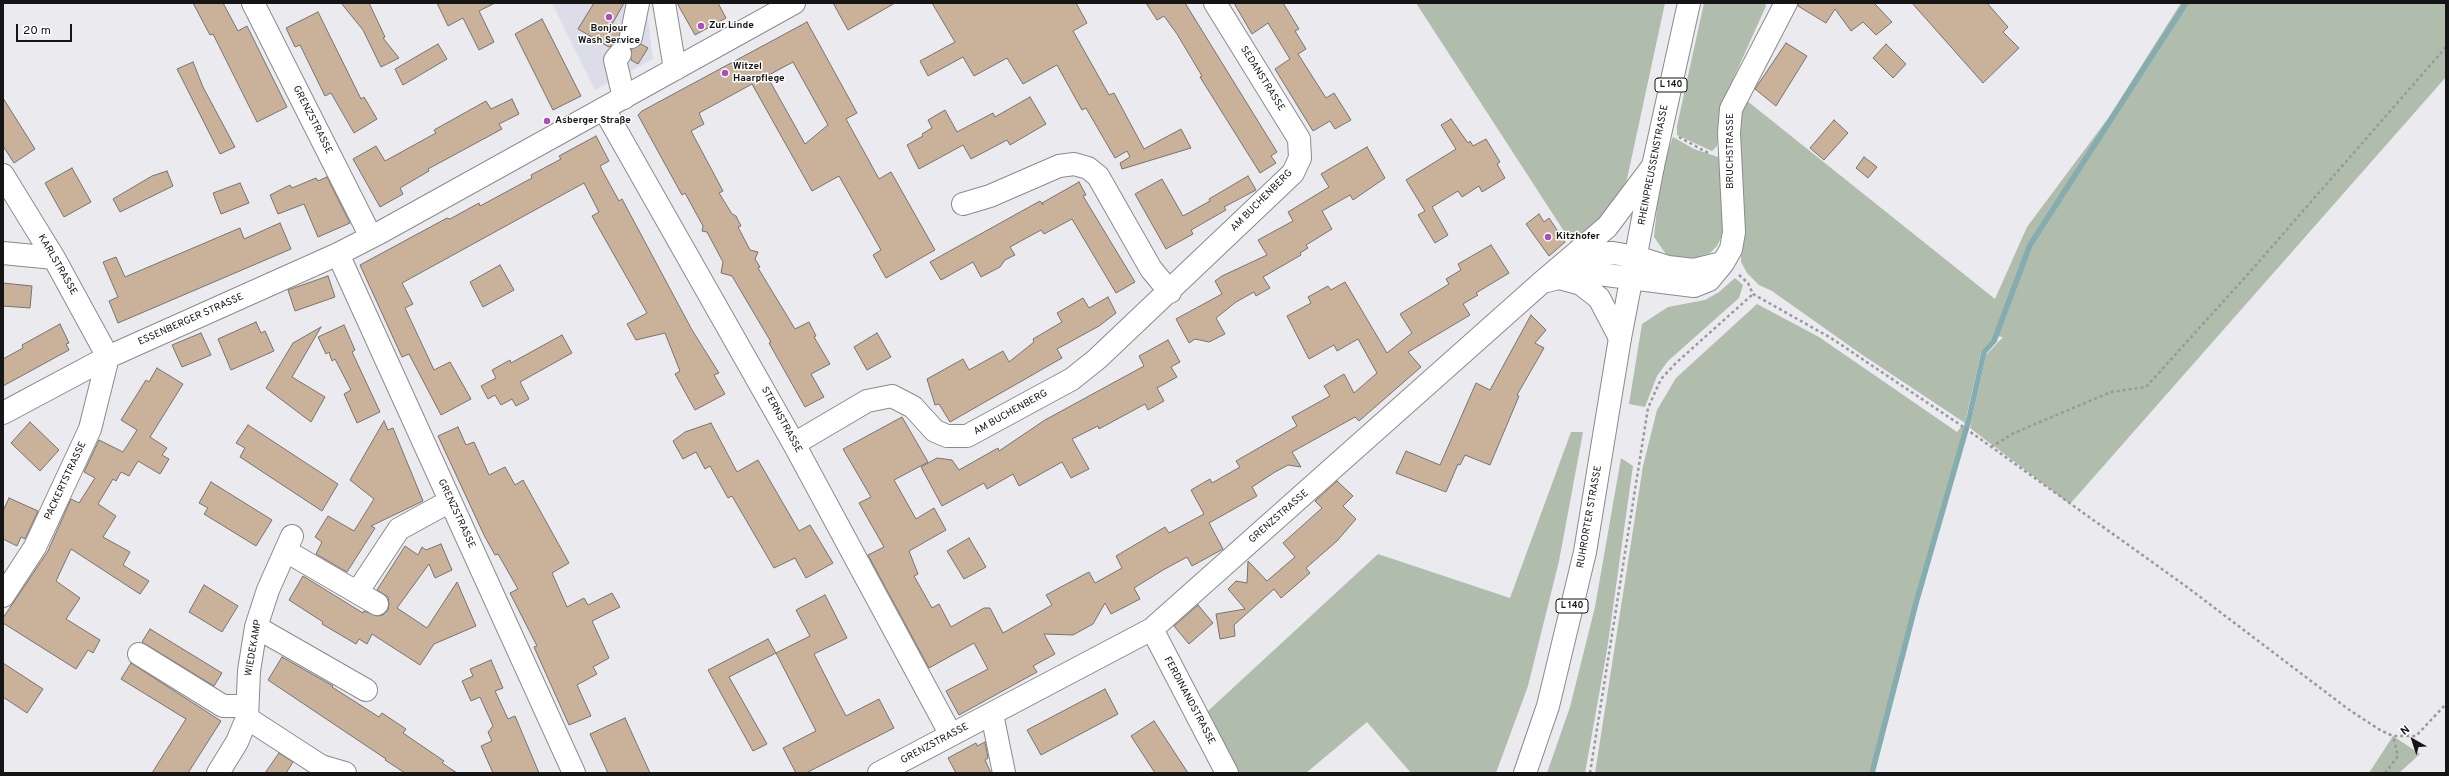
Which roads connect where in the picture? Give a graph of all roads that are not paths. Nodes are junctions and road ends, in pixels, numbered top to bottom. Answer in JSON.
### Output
{"nodes":[{"id":1,"x":252,"y":3,"type":"edge"},
{"id":2,"x":638,"y":3,"type":"edge"},
{"id":3,"x":664,"y":3,"type":"edge"},
{"id":4,"x":1215,"y":3,"type":"edge"},
{"id":5,"x":1689,"y":3,"type":"edge"},
{"id":6,"x":1786,"y":3,"type":"edge"},
{"id":7,"x":790,"y":4,"type":"edge"},
{"id":8,"x":675,"y":69,"type":"junction"},
{"id":9,"x":624,"y":98,"type":"junction"},
{"id":10,"x":604,"y":109,"type":"junction"},
{"id":11,"x":1300,"y":158,"type":"joint"},
{"id":12,"x":1653,"y":166,"type":"junction"},
{"id":13,"x":3,"y":175,"type":"edge"},
{"id":14,"x":963,"y":204,"type":"dead end"},
{"id":15,"x":376,"y":235,"type":"junction"},
{"id":16,"x":3,"y":253,"type":"edge"},
{"id":17,"x":338,"y":254,"type":"junction"},
{"id":18,"x":1576,"y":254,"type":"junction"},
{"id":19,"x":54,"y":258,"type":"junction"},
{"id":20,"x":1634,"y":267,"type":"junction"},
{"id":21,"x":1550,"y":280,"type":"junction"},
{"id":22,"x":1170,"y":292,"type":"junction"},
{"id":23,"x":1620,"y":338,"type":"junction"},
{"id":24,"x":108,"y":357,"type":"junction"},
{"id":25,"x":3,"y":413,"type":"edge"},
{"id":26,"x":794,"y":444,"type":"junction"},
{"id":27,"x":450,"y":501,"type":"junction"},
{"id":28,"x":362,"y":585,"type":"dead end"},
{"id":29,"x":3,"y":596,"type":"edge"},
{"id":30,"x":378,"y":604,"type":"dead end"},
{"id":31,"x":256,"y":627,"type":"junction"},
{"id":32,"x":1152,"y":629,"type":"junction"},
{"id":33,"x":139,"y":654,"type":"dead end"},
{"id":34,"x":366,"y":690,"type":"dead end"},
{"id":35,"x":247,"y":712,"type":"junction"},
{"id":36,"x":992,"y":714,"type":"junction"},
{"id":37,"x":951,"y":735,"type":"junction"},
{"id":38,"x":218,"y":773,"type":"edge"},
{"id":39,"x":345,"y":773,"type":"edge"},
{"id":40,"x":574,"y":773,"type":"edge"},
{"id":41,"x":879,"y":773,"type":"edge"},
{"id":42,"x":1004,"y":773,"type":"edge"},
{"id":43,"x":1227,"y":773,"type":"edge"},
{"id":44,"x":1525,"y":773,"type":"edge"}],
"edges":[{"from":1,"to":15,"type":"street","name":"GRENZSTRASSE"},
{"from":2,"to":9,"type":"street"},
{"from":3,"to":8,"type":"street"},
{"from":4,"to":11,"type":"street","name":"SEDANSTRASSE"},
{"from":5,"to":12,"type":"street","name":"RHEINPREUSSENSTRASSE","number":"L 140"},
{"from":6,"to":20,"type":"street","name":"BRUCHSTRASSE"},
{"from":7,"to":8,"type":"street"},
{"from":8,"to":9,"type":"street"},
{"from":9,"to":10,"type":"street"},
{"from":10,"to":15,"type":"street"},
{"from":10,"to":26,"type":"street","name":"STERNSTRASSE"},
{"from":11,"to":22,"type":"street","name":"AM BUCHENBERG"},
{"from":12,"to":18,"type":"street","name":"GRENZSTRASSE"},
{"from":12,"to":20,"type":"street","name":"RHEINPREUSSENSTRASSE","number":"L 140"},
{"from":13,"to":19,"type":"street","name":"KARLSTRASSE"},
{"from":14,"to":22,"type":"street"},
{"from":15,"to":17,"type":"street","name":"ESSENBERGER STRASSE"},
{"from":16,"to":19,"type":"street"},
{"from":17,"to":24,"type":"street","name":"ESSENBERGER STRASSE"},
{"from":17,"to":27,"type":"street","name":"GRENZSTRASSE"},
{"from":18,"to":20,"type":"street"},
{"from":18,"to":21,"type":"street","name":"GRENZSTRASSE"},
{"from":19,"to":24,"type":"street","name":"KARLSTRASSE"},
{"from":20,"to":21,"type":"street","name":"GRENZSTRASSE"},
{"from":20,"to":23,"type":"street","name":"RUHRORTER STRASSE","number":"L 140"},
{"from":21,"to":23,"type":"street"},
{"from":21,"to":32,"type":"street","name":"GRENZSTRASSE"},
{"from":22,"to":26,"type":"street","name":"AM BUCHENBERG"},
{"from":23,"to":44,"type":"street","name":"RUHRORTER STRASSE","number":"L 140"},
{"from":24,"to":25,"type":"street","name":"ESSENBERGER STRASSE"},
{"from":24,"to":29,"type":"street","name":"PACKERTSTRASSE"},
{"from":26,"to":37,"type":"street","name":"STERNSTRASSE"},
{"from":27,"to":28,"type":"street"},
{"from":27,"to":40,"type":"street","name":"GRENZSTRASSE"},
{"from":30,"to":31,"type":"street","name":"WIEDEKAMP"},
{"from":31,"to":34,"type":"street"},
{"from":31,"to":35,"type":"street","name":"WIEDEKAMP"},
{"from":32,"to":36,"type":"street","name":"GRENZSTRASSE"},
{"from":32,"to":43,"type":"street","name":"FERDINANDSTRASSE"},
{"from":33,"to":35,"type":"street"},
{"from":35,"to":38,"type":"street","name":"WIEDEKAMP"},
{"from":35,"to":39,"type":"street"},
{"from":36,"to":37,"type":"street","name":"GRENZSTRASSE"},
{"from":36,"to":42,"type":"street"},
{"from":37,"to":41,"type":"street","name":"GRENZSTRASSE"}]}
